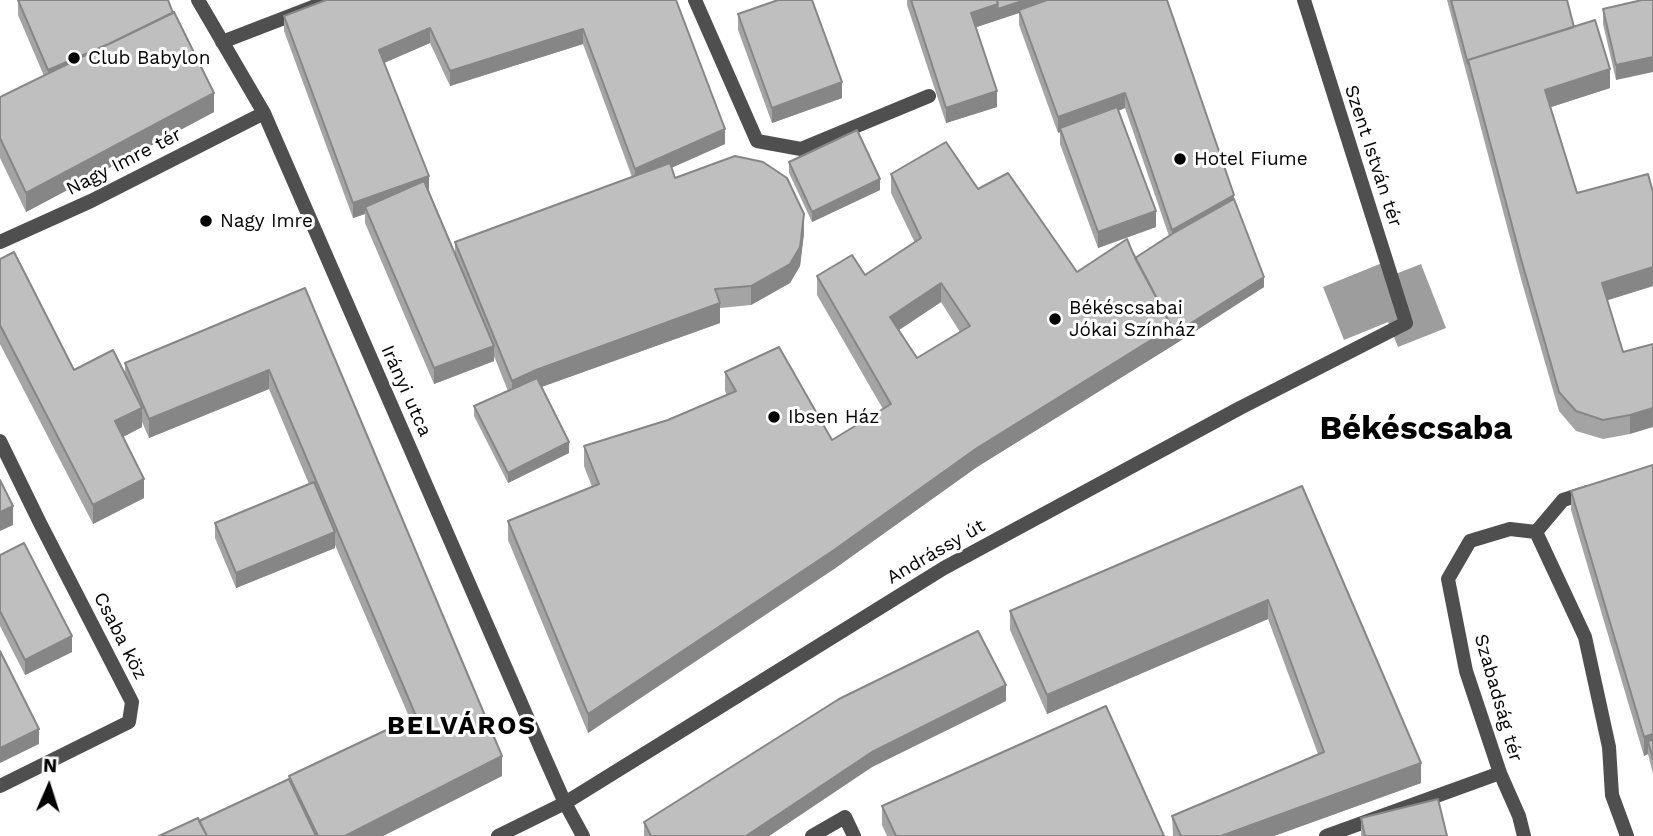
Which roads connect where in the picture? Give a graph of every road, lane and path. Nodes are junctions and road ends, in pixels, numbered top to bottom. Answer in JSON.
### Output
{"nodes":[{"id":1,"x":198,"y":0,"type":"edge"},
{"id":2,"x":331,"y":0,"type":"edge"},
{"id":3,"x":695,"y":0,"type":"edge"},
{"id":4,"x":1304,"y":0,"type":"edge"},
{"id":5,"x":222,"y":42,"type":"junction"},
{"id":6,"x":929,"y":96,"type":"dead end"},
{"id":7,"x":264,"y":113,"type":"junction"},
{"id":8,"x":0,"y":242,"type":"edge"},
{"id":9,"x":1406,"y":323,"type":"joint"},
{"id":10,"x":0,"y":441,"type":"edge"},
{"id":11,"x":1601,"y":488,"type":"edge"},
{"id":12,"x":1536,"y":532,"type":"junction"},
{"id":13,"x":1500,"y":773,"type":"junction"},
{"id":14,"x":0,"y":786,"type":"edge"},
{"id":15,"x":565,"y":803,"type":"junction"},
{"id":16,"x":498,"y":836,"type":"edge"},
{"id":17,"x":583,"y":836,"type":"edge"},
{"id":18,"x":813,"y":836,"type":"edge"},
{"id":19,"x":854,"y":836,"type":"edge"},
{"id":20,"x":1326,"y":836,"type":"edge"},
{"id":21,"x":1524,"y":836,"type":"edge"},
{"id":22,"x":1627,"y":836,"type":"edge"}],
"edges":[{"from":1,"to":5,"type":"street","name":"Irányi utca"},
{"from":2,"to":5,"type":"street"},
{"from":3,"to":6,"type":"street"},
{"from":4,"to":9,"type":"street","name":"Szent István tér"},
{"from":5,"to":7,"type":"street","name":"Irányi utca"},
{"from":7,"to":8,"type":"street","name":"Nagy Imre tér"},
{"from":7,"to":15,"type":"street","name":"Irányi utca"},
{"from":9,"to":15,"type":"street","name":"Andrássy út"},
{"from":10,"to":14,"type":"street","name":"Csaba köz"},
{"from":11,"to":12,"type":"street"},
{"from":12,"to":13,"type":"street","name":"Szabadság tér"},
{"from":12,"to":22,"type":"street"},
{"from":13,"to":20,"type":"street"},
{"from":13,"to":21,"type":"street","name":"Szabadság tér"},
{"from":15,"to":16,"type":"street","name":"Andrássy út"},
{"from":15,"to":17,"type":"street","name":"Irányi utca"},
{"from":18,"to":19,"type":"street"}]}
